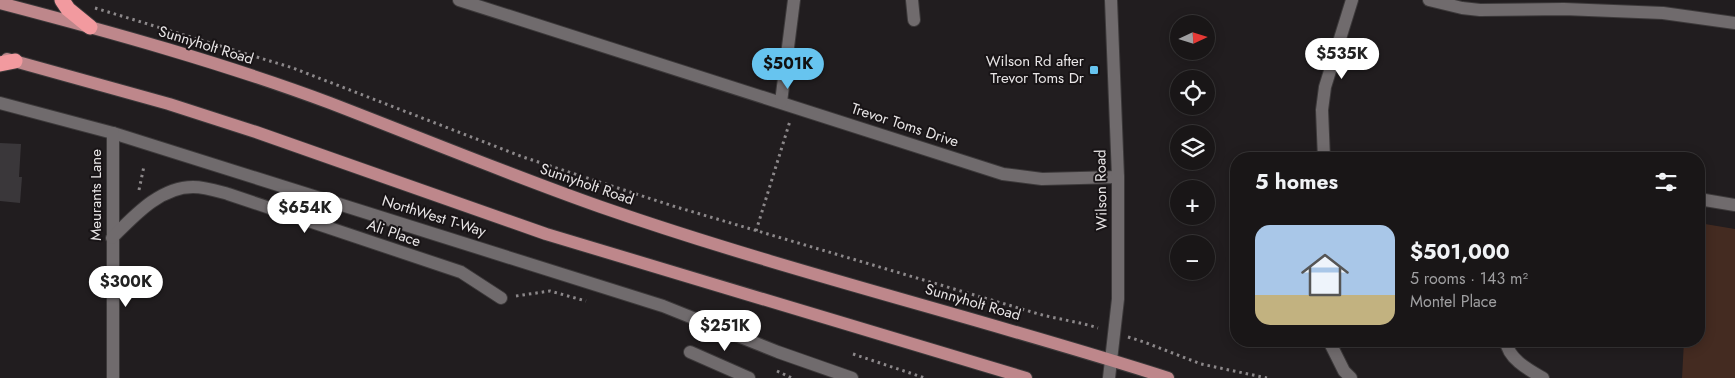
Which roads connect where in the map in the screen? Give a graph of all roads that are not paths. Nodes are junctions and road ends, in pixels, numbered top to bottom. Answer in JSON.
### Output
{"nodes":[{"id":1,"x":62,"y":0,"type":"edge"},
{"id":2,"x":459,"y":0,"type":"edge"},
{"id":3,"x":794,"y":0,"type":"edge"},
{"id":4,"x":912,"y":0,"type":"edge"},
{"id":5,"x":1110,"y":0,"type":"edge"},
{"id":6,"x":1352,"y":0,"type":"edge"},
{"id":7,"x":1429,"y":0,"type":"edge"},
{"id":8,"x":0,"y":3,"type":"edge"},
{"id":9,"x":914,"y":20,"type":"dead end"},
{"id":10,"x":1735,"y":23,"type":"edge"},
{"id":11,"x":90,"y":27,"type":"junction"},
{"id":12,"x":5,"y":61,"type":"edge"},
{"id":13,"x":781,"y":102,"type":"junction"},
{"id":14,"x":0,"y":103,"type":"edge"},
{"id":15,"x":113,"y":133,"type":"junction"},
{"id":16,"x":1324,"y":152,"type":"edge"},
{"id":17,"x":1118,"y":177,"type":"junction"},
{"id":18,"x":1705,"y":200,"type":"edge"},
{"id":19,"x":1735,"y":205,"type":"edge"},
{"id":20,"x":112,"y":238,"type":"junction"},
{"id":21,"x":501,"y":298,"type":"road end"},
{"id":22,"x":1331,"y":347,"type":"edge"},
{"id":23,"x":1508,"y":347,"type":"edge"},
{"id":24,"x":690,"y":352,"type":"dead end"},
{"id":25,"x":1111,"y":360,"type":"junction"},
{"id":26,"x":113,"y":378,"type":"edge"},
{"id":27,"x":749,"y":378,"type":"edge"},
{"id":28,"x":852,"y":378,"type":"edge"},
{"id":29,"x":1026,"y":378,"type":"edge"},
{"id":30,"x":1109,"y":378,"type":"edge"},
{"id":31,"x":1168,"y":378,"type":"edge"},
{"id":32,"x":1351,"y":378,"type":"edge"},
{"id":33,"x":1543,"y":378,"type":"edge"}],
"edges":[{"from":1,"to":11,"type":"highway"},
{"from":2,"to":13,"type":"street","name":"Trevor Toms Drive"},
{"from":3,"to":13,"type":"street"},
{"from":4,"to":9,"type":"street"},
{"from":5,"to":17,"type":"street","name":"Wilson Road"},
{"from":6,"to":16,"type":"street"},
{"from":7,"to":10,"type":"street"},
{"from":8,"to":11,"type":"main road","name":"Sunnyholt Road"},
{"from":11,"to":25,"type":"main road","name":"Sunnyholt Road"},
{"from":12,"to":29,"type":"main road"},
{"from":13,"to":17,"type":"street","name":"Trevor Toms Drive"},
{"from":14,"to":15,"type":"street","name":"NorthWest T-Way"},
{"from":15,"to":20,"type":"street","name":"Meurants Lane"},
{"from":15,"to":28,"type":"street","name":"NorthWest T-Way"},
{"from":17,"to":25,"type":"street","name":"Wilson Road"},
{"from":18,"to":19,"type":"street"},
{"from":20,"to":21,"type":"street","name":"Ali Place"},
{"from":20,"to":26,"type":"street","name":"Meurants Lane"},
{"from":22,"to":32,"type":"street"},
{"from":23,"to":33,"type":"street"},
{"from":24,"to":27,"type":"street"},
{"from":25,"to":30,"type":"street","name":"Wilson Road"},
{"from":25,"to":31,"type":"main road","name":"Sunnyholt Road"}]}
